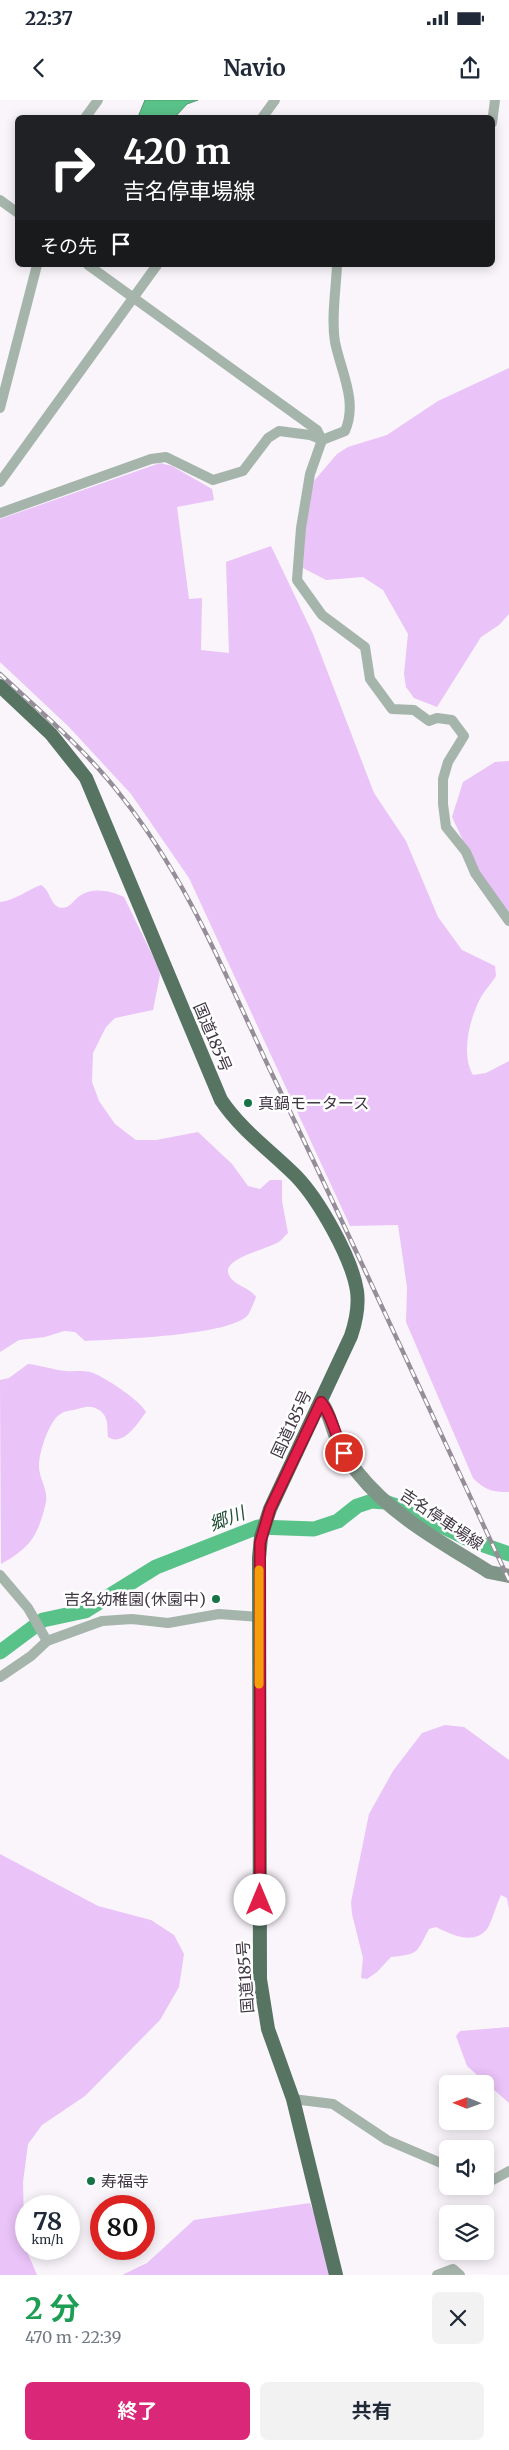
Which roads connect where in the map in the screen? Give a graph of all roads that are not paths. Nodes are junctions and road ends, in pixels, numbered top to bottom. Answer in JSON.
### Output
{"nodes":[{"id":1,"x":98,"y":100,"type":"edge"},
{"id":2,"x":275,"y":100,"type":"edge"},
{"id":3,"x":495,"y":100,"type":"edge"},
{"id":4,"x":87,"y":115,"type":"edge"},
{"id":5,"x":264,"y":115,"type":"edge"},
{"id":6,"x":493,"y":115,"type":"edge"},
{"id":7,"x":0,"y":200,"type":"edge"},
{"id":8,"x":15,"y":211,"type":"edge"},
{"id":9,"x":36,"y":267,"type":"edge"},
{"id":10,"x":91,"y":267,"type":"edge"},
{"id":11,"x":156,"y":267,"type":"edge"},
{"id":12,"x":338,"y":267,"type":"edge"},
{"id":13,"x":134,"y":297,"type":"junction"},
{"id":14,"x":0,"y":408,"type":"edge"},
{"id":15,"x":322,"y":440,"type":"junction"},
{"id":16,"x":0,"y":482,"type":"edge"},
{"id":17,"x":0,"y":513,"type":"edge"},
{"id":18,"x":0,"y":686,"type":"edge"},
{"id":19,"x":509,"y":921,"type":"edge"},
{"id":20,"x":321,"y":1402,"type":"junction"},
{"id":21,"x":0,"y":1575,"type":"edge"},
{"id":22,"x":509,"y":1576,"type":"edge"},
{"id":23,"x":259,"y":1617,"type":"junction"},
{"id":24,"x":47,"y":1641,"type":"junction"},
{"id":25,"x":0,"y":1677,"type":"edge"},
{"id":26,"x":293,"y":2098,"type":"junction"},
{"id":27,"x":439,"y":2162,"type":"edge"},
{"id":28,"x":509,"y":2171,"type":"edge"},
{"id":29,"x":494,"y":2179,"type":"edge"},
{"id":30,"x":336,"y":2275,"type":"edge"},
{"id":31,"x":437,"y":2275,"type":"edge"},
{"id":32,"x":460,"y":2275,"type":"edge"}],
"edges":[{"from":1,"to":4,"type":"street"},
{"from":2,"to":5,"type":"street"},
{"from":3,"to":6,"type":"street"},
{"from":7,"to":8,"type":"street"},
{"from":9,"to":14,"type":"street"},
{"from":10,"to":13,"type":"street"},
{"from":11,"to":13,"type":"street"},
{"from":12,"to":15,"type":"street"},
{"from":13,"to":15,"type":"street"},
{"from":13,"to":16,"type":"street"},
{"from":15,"to":17,"type":"street"},
{"from":15,"to":19,"type":"street"},
{"from":18,"to":20,"type":"highway","name":"国道185号"},
{"from":20,"to":22,"type":"main road","name":"吉名停車場線"},
{"from":20,"to":23,"type":"highway","name":"国道185号"},
{"from":21,"to":24,"type":"street"},
{"from":23,"to":24,"type":"street"},
{"from":23,"to":26,"type":"highway","name":"国道185号"},
{"from":24,"to":25,"type":"street"},
{"from":26,"to":27,"type":"street"},
{"from":26,"to":30,"type":"highway","name":"国道185号"},
{"from":28,"to":29,"type":"street"},
{"from":31,"to":32,"type":"street"}]}
